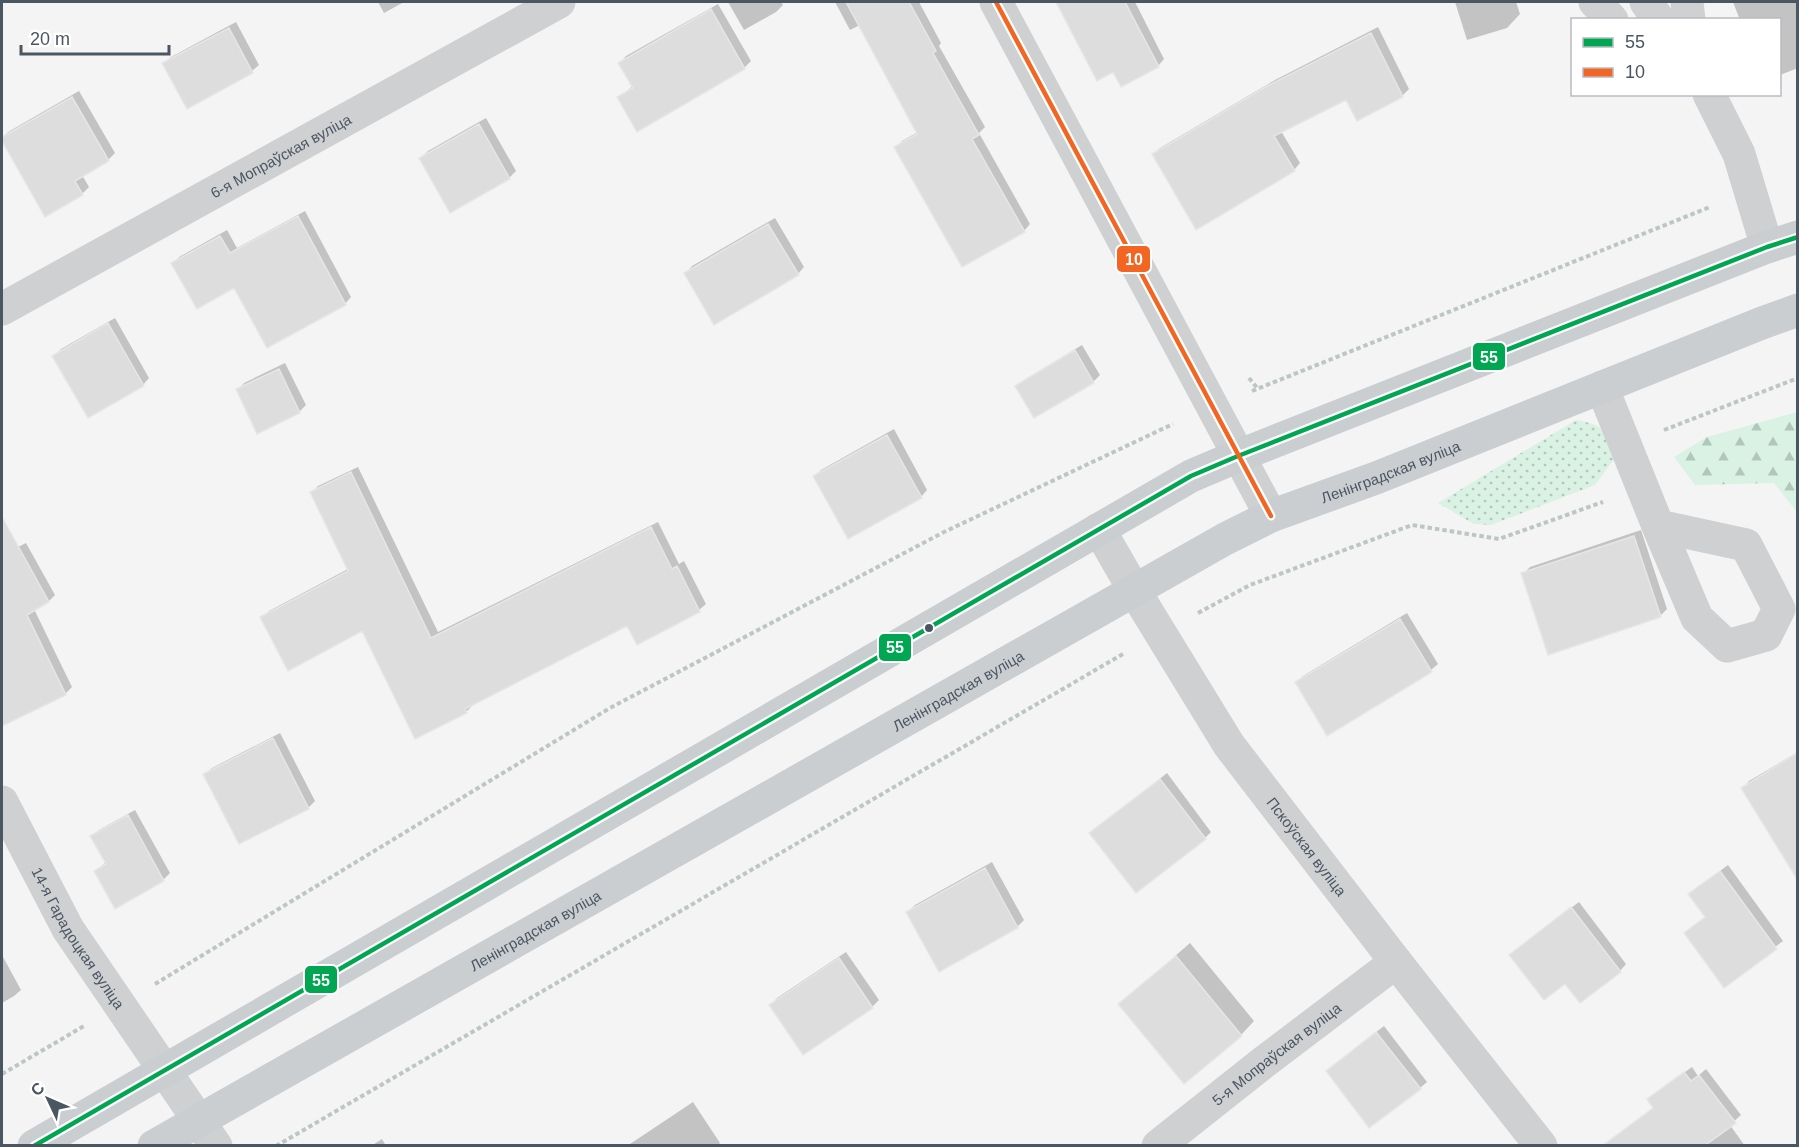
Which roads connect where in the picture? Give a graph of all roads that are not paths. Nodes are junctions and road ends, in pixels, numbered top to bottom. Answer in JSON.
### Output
{"nodes":[{"id":1,"x":559,"y":2,"type":"edge"},
{"id":2,"x":996,"y":2,"type":"edge"},
{"id":3,"x":1595,"y":2,"type":"edge"},
{"id":4,"x":1646,"y":2,"type":"edge"},
{"id":5,"x":1687,"y":2,"type":"edge"},
{"id":6,"x":1610,"y":18,"type":"edge"},
{"id":7,"x":1658,"y":18,"type":"edge"},
{"id":8,"x":1689,"y":18,"type":"edge"},
{"id":9,"x":1710,"y":96,"type":"edge"},
{"id":10,"x":1782,"y":242,"type":"edge"},
{"id":11,"x":2,"y":309,"type":"edge"},
{"id":12,"x":1797,"y":310,"type":"edge"},
{"id":13,"x":1602,"y":387,"type":"junction"},
{"id":14,"x":1238,"y":456,"type":"junction"},
{"id":15,"x":1271,"y":516,"type":"junction"},
{"id":16,"x":1658,"y":526,"type":"dead end"},
{"id":17,"x":1099,"y":529,"type":"junction"},
{"id":18,"x":1134,"y":590,"type":"junction"},
{"id":19,"x":2,"y":802,"type":"edge"},
{"id":20,"x":1396,"y":962,"type":"junction"},
{"id":21,"x":164,"y":1070,"type":"junction"},
{"id":22,"x":207,"y":1133,"type":"edge"},
{"id":23,"x":34,"y":1146,"type":"edge"},
{"id":24,"x":154,"y":1146,"type":"edge"},
{"id":25,"x":1158,"y":1146,"type":"edge"},
{"id":26,"x":1541,"y":1146,"type":"edge"}],
"edges":[{"from":1,"to":11,"type":"street","name":"6-я Мопраўская вуліца"},
{"from":2,"to":14,"type":"street"},
{"from":3,"to":6,"type":"street"},
{"from":4,"to":7,"type":"street"},
{"from":5,"to":8,"type":"street"},
{"from":9,"to":10,"type":"street"},
{"from":10,"to":14,"type":"main road"},
{"from":12,"to":13,"type":"main road","name":"Ленінградская вуліца"},
{"from":13,"to":15,"type":"main road","name":"Ленінградская вуліца"},
{"from":13,"to":16,"type":"street"},
{"from":14,"to":15,"type":"street"},
{"from":14,"to":17,"type":"main road"},
{"from":15,"to":18,"type":"main road","name":"Ленінградская вуліца"},
{"from":17,"to":18,"type":"street","name":"Пскоўская вуліца"},
{"from":17,"to":21,"type":"main road"},
{"from":18,"to":20,"type":"street","name":"Пскоўская вуліца"},
{"from":18,"to":22,"type":"main road","name":"Ленінградская вуліца"},
{"from":19,"to":21,"type":"street","name":"14-я Гарадоцкая вуліца"},
{"from":20,"to":25,"type":"street","name":"5-я Мопраўская вуліца"},
{"from":20,"to":26,"type":"street","name":"Пскоўская вуліца"},
{"from":21,"to":22,"type":"street","name":"14-я Гарадоцкая вуліца"},
{"from":21,"to":23,"type":"main road"},
{"from":22,"to":24,"type":"main road","name":"Ленінградская вуліца"}]}
